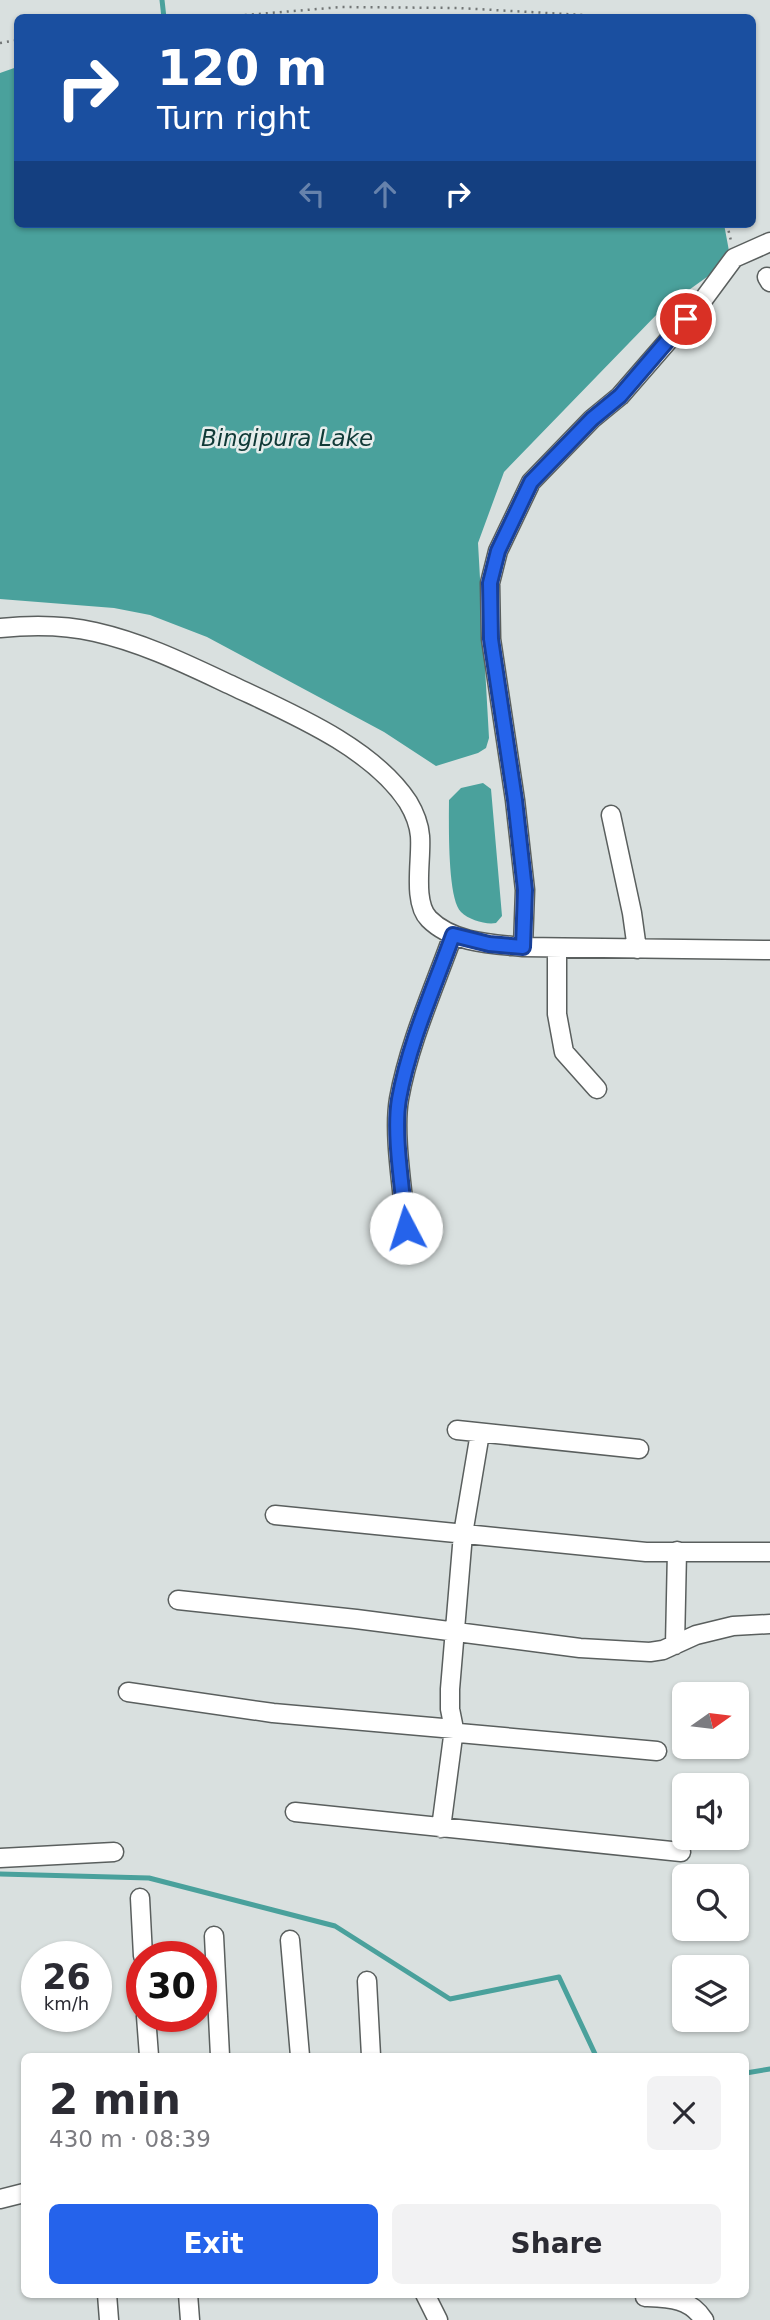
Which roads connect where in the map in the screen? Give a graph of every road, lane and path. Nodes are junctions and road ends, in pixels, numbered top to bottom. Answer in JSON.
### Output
{"nodes":[{"id":1,"x":258,"y":14,"type":"edge"},
{"id":2,"x":565,"y":14,"type":"edge"},
{"id":3,"x":770,"y":242,"type":"edge"},
{"id":4,"x":0,"y":628,"type":"edge"},
{"id":5,"x":611,"y":815,"type":"dead end"},
{"id":6,"x":453,"y":935,"type":"junction"},
{"id":7,"x":523,"y":947,"type":"junction"},
{"id":8,"x":557,"y":948,"type":"junction"},
{"id":9,"x":637,"y":949,"type":"junction"},
{"id":10,"x":770,"y":950,"type":"edge"},
{"id":11,"x":597,"y":1089,"type":"dead end"},
{"id":12,"x":406,"y":1228,"type":"dead end"},
{"id":13,"x":457,"y":1430,"type":"dead end"},
{"id":14,"x":480,"y":1433,"type":"junction"},
{"id":15,"x":639,"y":1449,"type":"dead end"},
{"id":16,"x":275,"y":1515,"type":"dead end"},
{"id":17,"x":463,"y":1534,"type":"junction"},
{"id":18,"x":677,"y":1551,"type":"junction"},
{"id":19,"x":770,"y":1552,"type":"edge"},
{"id":20,"x":178,"y":1600,"type":"dead end"},
{"id":21,"x":770,"y":1624,"type":"edge"},
{"id":22,"x":455,"y":1632,"type":"junction"},
{"id":23,"x":675,"y":1645,"type":"junction"},
{"id":24,"x":128,"y":1692,"type":"dead end"},
{"id":25,"x":454,"y":1729,"type":"junction"},
{"id":26,"x":657,"y":1751,"type":"dead end"},
{"id":27,"x":295,"y":1812,"type":"dead end"},
{"id":28,"x":441,"y":1828,"type":"junction"},
{"id":29,"x":114,"y":1852,"type":"dead end"},
{"id":30,"x":681,"y":1852,"type":"dead end"},
{"id":31,"x":0,"y":1858,"type":"edge"},
{"id":32,"x":140,"y":1898,"type":"dead end"},
{"id":33,"x":214,"y":1936,"type":"dead end"},
{"id":34,"x":290,"y":1940,"type":"dead end"},
{"id":35,"x":142,"y":1941,"type":"edge"},
{"id":36,"x":367,"y":1981,"type":"dead end"},
{"id":37,"x":147,"y":2032,"type":"edge"},
{"id":38,"x":149,"y":2053,"type":"edge"},
{"id":39,"x":220,"y":2053,"type":"edge"},
{"id":40,"x":300,"y":2053,"type":"edge"},
{"id":41,"x":371,"y":2053,"type":"edge"},
{"id":42,"x":21,"y":2194,"type":"edge"},
{"id":43,"x":0,"y":2199,"type":"edge"},
{"id":44,"x":107,"y":2298,"type":"edge"},
{"id":45,"x":188,"y":2298,"type":"edge"},
{"id":46,"x":427,"y":2298,"type":"edge"},
{"id":47,"x":675,"y":2298,"type":"edge"},
{"id":48,"x":109,"y":2320,"type":"edge"},
{"id":49,"x":190,"y":2320,"type":"edge"},
{"id":50,"x":438,"y":2320,"type":"edge"},
{"id":51,"x":704,"y":2320,"type":"edge"}],
"edges":[{"from":1,"to":2,"type":"path"},
{"from":3,"to":7,"type":"street"},
{"from":4,"to":6,"type":"street"},
{"from":5,"to":9,"type":"street"},
{"from":6,"to":7,"type":"street"},
{"from":6,"to":12,"type":"street"},
{"from":7,"to":8,"type":"street"},
{"from":8,"to":9,"type":"street"},
{"from":8,"to":11,"type":"street"},
{"from":9,"to":10,"type":"street"},
{"from":13,"to":14,"type":"street"},
{"from":14,"to":15,"type":"street"},
{"from":14,"to":17,"type":"street"},
{"from":16,"to":17,"type":"street"},
{"from":17,"to":18,"type":"street"},
{"from":17,"to":22,"type":"street"},
{"from":18,"to":19,"type":"street"},
{"from":18,"to":23,"type":"street"},
{"from":20,"to":22,"type":"street"},
{"from":21,"to":23,"type":"street"},
{"from":22,"to":23,"type":"street"},
{"from":22,"to":25,"type":"street"},
{"from":24,"to":25,"type":"street"},
{"from":25,"to":26,"type":"street"},
{"from":25,"to":28,"type":"street"},
{"from":27,"to":28,"type":"street"},
{"from":28,"to":30,"type":"street"},
{"from":29,"to":31,"type":"street"},
{"from":32,"to":35,"type":"street"},
{"from":33,"to":39,"type":"street"},
{"from":34,"to":40,"type":"street"},
{"from":36,"to":41,"type":"street"},
{"from":37,"to":38,"type":"street"},
{"from":42,"to":43,"type":"street"},
{"from":44,"to":48,"type":"street"},
{"from":45,"to":49,"type":"street"},
{"from":46,"to":50,"type":"street"},
{"from":47,"to":51,"type":"street"}]}
